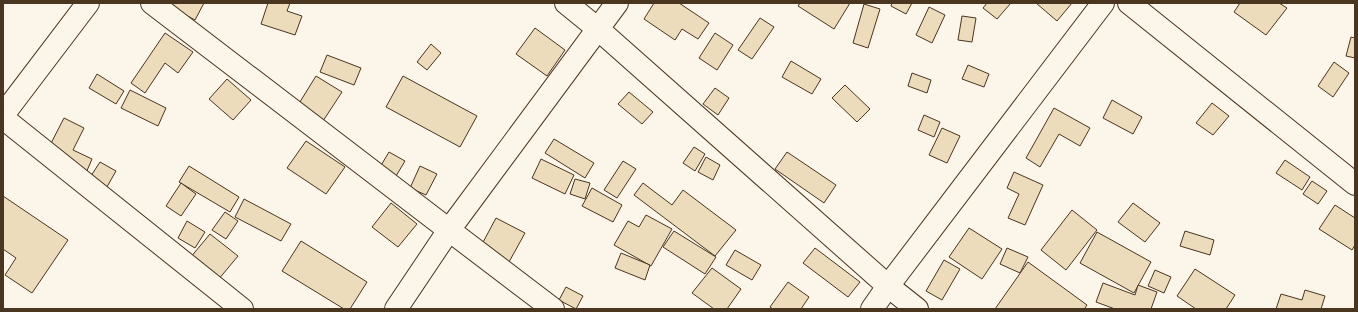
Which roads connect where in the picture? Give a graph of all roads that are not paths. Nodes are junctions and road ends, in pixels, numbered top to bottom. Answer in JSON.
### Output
{"nodes":[{"id":1,"x":88,"y":3,"type":"edge"},
{"id":2,"x":152,"y":3,"type":"edge"},
{"id":3,"x":566,"y":3,"type":"edge"},
{"id":4,"x":617,"y":3,"type":"edge"},
{"id":5,"x":1103,"y":3,"type":"edge"},
{"id":6,"x":1129,"y":3,"type":"edge"},
{"id":7,"x":598,"y":29,"type":"junction"},
{"id":8,"x":3,"y":117,"type":"edge"},
{"id":9,"x":1355,"y":184,"type":"edge"},
{"id":10,"x":449,"y":230,"type":"junction"},
{"id":11,"x":888,"y":286,"type":"junction"},
{"id":12,"x":242,"y":309,"type":"edge"},
{"id":13,"x":396,"y":309,"type":"edge"},
{"id":14,"x":554,"y":309,"type":"edge"},
{"id":15,"x":872,"y":309,"type":"edge"},
{"id":16,"x":917,"y":309,"type":"edge"}],
"edges":[{"from":1,"to":8,"type":"street"},
{"from":2,"to":10,"type":"street"},
{"from":3,"to":7,"type":"street"},
{"from":4,"to":7,"type":"street"},
{"from":5,"to":11,"type":"street"},
{"from":6,"to":9,"type":"street"},
{"from":7,"to":10,"type":"street"},
{"from":7,"to":11,"type":"street"},
{"from":8,"to":12,"type":"street"},
{"from":10,"to":13,"type":"street"},
{"from":10,"to":14,"type":"street"},
{"from":11,"to":15,"type":"street"},
{"from":11,"to":16,"type":"street"}]}
